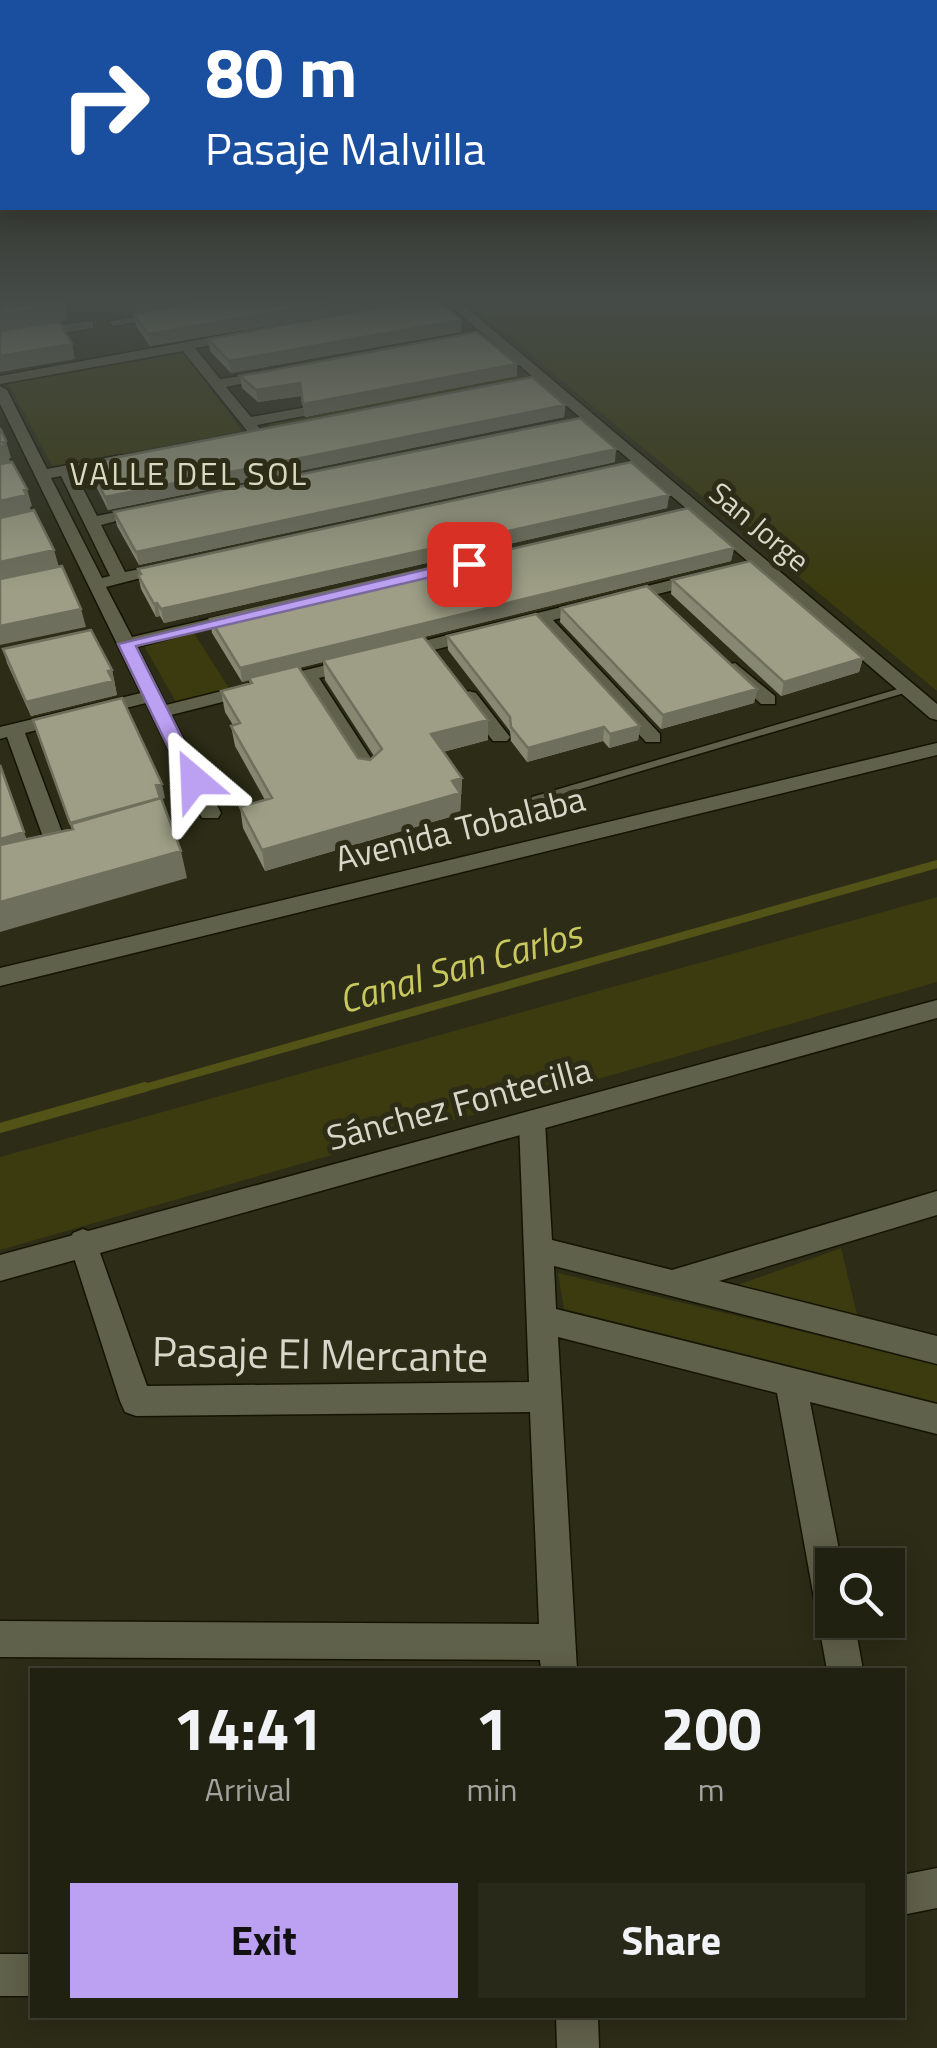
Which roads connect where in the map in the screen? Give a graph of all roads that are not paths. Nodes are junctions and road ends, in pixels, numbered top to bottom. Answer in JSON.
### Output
{"nodes":[{"id":1,"x":229,"y":399,"type":"edge"},
{"id":2,"x":560,"y":399,"type":"edge"},
{"id":3,"x":347,"y":410,"type":"edge"},
{"id":4,"x":591,"y":420,"type":"junction"},
{"id":5,"x":8,"y":422,"type":"edge"},
{"id":6,"x":572,"y":424,"type":"edge"},
{"id":7,"x":252,"y":428,"type":"junction"},
{"id":8,"x":238,"y":437,"type":"edge"},
{"id":9,"x":142,"y":456,"type":"edge"},
{"id":10,"x":642,"y":464,"type":"junction"},
{"id":11,"x":623,"y":468,"type":"edge"},
{"id":12,"x":33,"y":470,"type":"junction"},
{"id":13,"x":66,"y":470,"type":"junction"},
{"id":14,"x":169,"y":506,"type":"edge"},
{"id":15,"x":697,"y":510,"type":"junction"},
{"id":16,"x":678,"y":515,"type":"edge"},
{"id":17,"x":92,"y":522,"type":"junction"},
{"id":18,"x":178,"y":566,"type":"edge"},
{"id":19,"x":741,"y":567,"type":"junction"},
{"id":20,"x":86,"y":576,"type":"junction"},
{"id":21,"x":120,"y":578,"type":"junction"},
{"id":22,"x":259,"y":612,"type":"edge"},
{"id":23,"x":542,"y":617,"type":"junction"},
{"id":24,"x":115,"y":635,"type":"junction"},
{"id":25,"x":716,"y":652,"type":"edge"},
{"id":26,"x":441,"y":660,"type":"junction"},
{"id":27,"x":307,"y":675,"type":"junction"},
{"id":28,"x":908,"y":689,"type":"junction"},
{"id":29,"x":768,"y":700,"type":"dead end"},
{"id":30,"x":156,"y":704,"type":"junction"},
{"id":31,"x":937,"y":714,"type":"edge"},
{"id":32,"x":7,"y":731,"type":"edge"},
{"id":33,"x":500,"y":737,"type":"dead end"},
{"id":34,"x":653,"y":738,"type":"dead end"},
{"id":35,"x":937,"y":749,"type":"edge"},
{"id":36,"x":370,"y":772,"type":"edge"},
{"id":37,"x":536,"y":799,"type":"dead end"},
{"id":38,"x":210,"y":814,"type":"dead end"},
{"id":39,"x":51,"y":832,"type":"edge"},
{"id":40,"x":0,"y":977,"type":"edge"},
{"id":41,"x":937,"y":1008,"type":"edge"},
{"id":42,"x":532,"y":1122,"type":"junction"},
{"id":43,"x":937,"y":1204,"type":"edge"},
{"id":44,"x":83,"y":1242,"type":"junction"},
{"id":45,"x":538,"y":1249,"type":"junction"},
{"id":46,"x":0,"y":1268,"type":"edge"},
{"id":47,"x":671,"y":1283,"type":"junction"},
{"id":48,"x":542,"y":1318,"type":"junction"},
{"id":49,"x":937,"y":1350,"type":"edge"},
{"id":50,"x":791,"y":1382,"type":"junction"},
{"id":51,"x":545,"y":1397,"type":"junction"},
{"id":52,"x":937,"y":1419,"type":"edge"},
{"id":53,"x":822,"y":1548,"type":"edge"},
{"id":54,"x":839,"y":1638,"type":"edge"},
{"id":55,"x":0,"y":1639,"type":"edge"},
{"id":56,"x":558,"y":1656,"type":"edge"},
{"id":57,"x":845,"y":1668,"type":"edge"},
{"id":58,"x":937,"y":1888,"type":"edge"},
{"id":59,"x":905,"y":1893,"type":"edge"},
{"id":60,"x":30,"y":1974,"type":"edge"},
{"id":61,"x":0,"y":1975,"type":"edge"},
{"id":62,"x":577,"y":2018,"type":"edge"},
{"id":63,"x":578,"y":2048,"type":"edge"}],
"edges":[{"from":1,"to":7,"type":"street"},
{"from":2,"to":4,"type":"street","name":"San Jorge"},
{"from":3,"to":7,"type":"street"},
{"from":4,"to":6,"type":"street"},
{"from":4,"to":10,"type":"street","name":"San Jorge"},
{"from":5,"to":12,"type":"street"},
{"from":7,"to":8,"type":"street"},
{"from":9,"to":13,"type":"street"},
{"from":10,"to":11,"type":"street"},
{"from":10,"to":15,"type":"street","name":"San Jorge"},
{"from":12,"to":13,"type":"street"},
{"from":12,"to":20,"type":"street"},
{"from":13,"to":17,"type":"street"},
{"from":14,"to":17,"type":"street"},
{"from":15,"to":16,"type":"street"},
{"from":15,"to":19,"type":"street","name":"San Jorge"},
{"from":17,"to":21,"type":"street"},
{"from":18,"to":21,"type":"street"},
{"from":19,"to":23,"type":"street"},
{"from":19,"to":28,"type":"street","name":"San Jorge"},
{"from":20,"to":21,"type":"street"},
{"from":20,"to":24,"type":"street"},
{"from":22,"to":24,"type":"street"},
{"from":23,"to":26,"type":"street"},
{"from":23,"to":34,"type":"street"},
{"from":24,"to":30,"type":"street"},
{"from":25,"to":29,"type":"street"},
{"from":26,"to":27,"type":"street"},
{"from":26,"to":33,"type":"street"},
{"from":27,"to":30,"type":"street"},
{"from":27,"to":36,"type":"street"},
{"from":28,"to":31,"type":"street","name":"San Jorge"},
{"from":28,"to":37,"type":"lane"},
{"from":30,"to":32,"type":"street"},
{"from":30,"to":38,"type":"street"},
{"from":32,"to":39,"type":"street"},
{"from":35,"to":40,"type":"street","name":"Avenida Tobalaba"},
{"from":41,"to":42,"type":"street","name":"Sánchez Fontecilla"},
{"from":42,"to":44,"type":"street","name":"Sánchez Fontecilla"},
{"from":42,"to":45,"type":"street"},
{"from":43,"to":47,"type":"street"},
{"from":44,"to":46,"type":"street","name":"Sánchez Fontecilla"},
{"from":44,"to":51,"type":"street","name":"Pasaje El Mercante"},
{"from":45,"to":47,"type":"street"},
{"from":45,"to":48,"type":"street"},
{"from":47,"to":49,"type":"street"},
{"from":48,"to":50,"type":"street"},
{"from":48,"to":51,"type":"street"},
{"from":50,"to":52,"type":"street"},
{"from":50,"to":53,"type":"street"},
{"from":51,"to":56,"type":"street"},
{"from":54,"to":57,"type":"street"},
{"from":55,"to":56,"type":"street"},
{"from":58,"to":59,"type":"street"},
{"from":60,"to":61,"type":"street"},
{"from":62,"to":63,"type":"street"}]}
